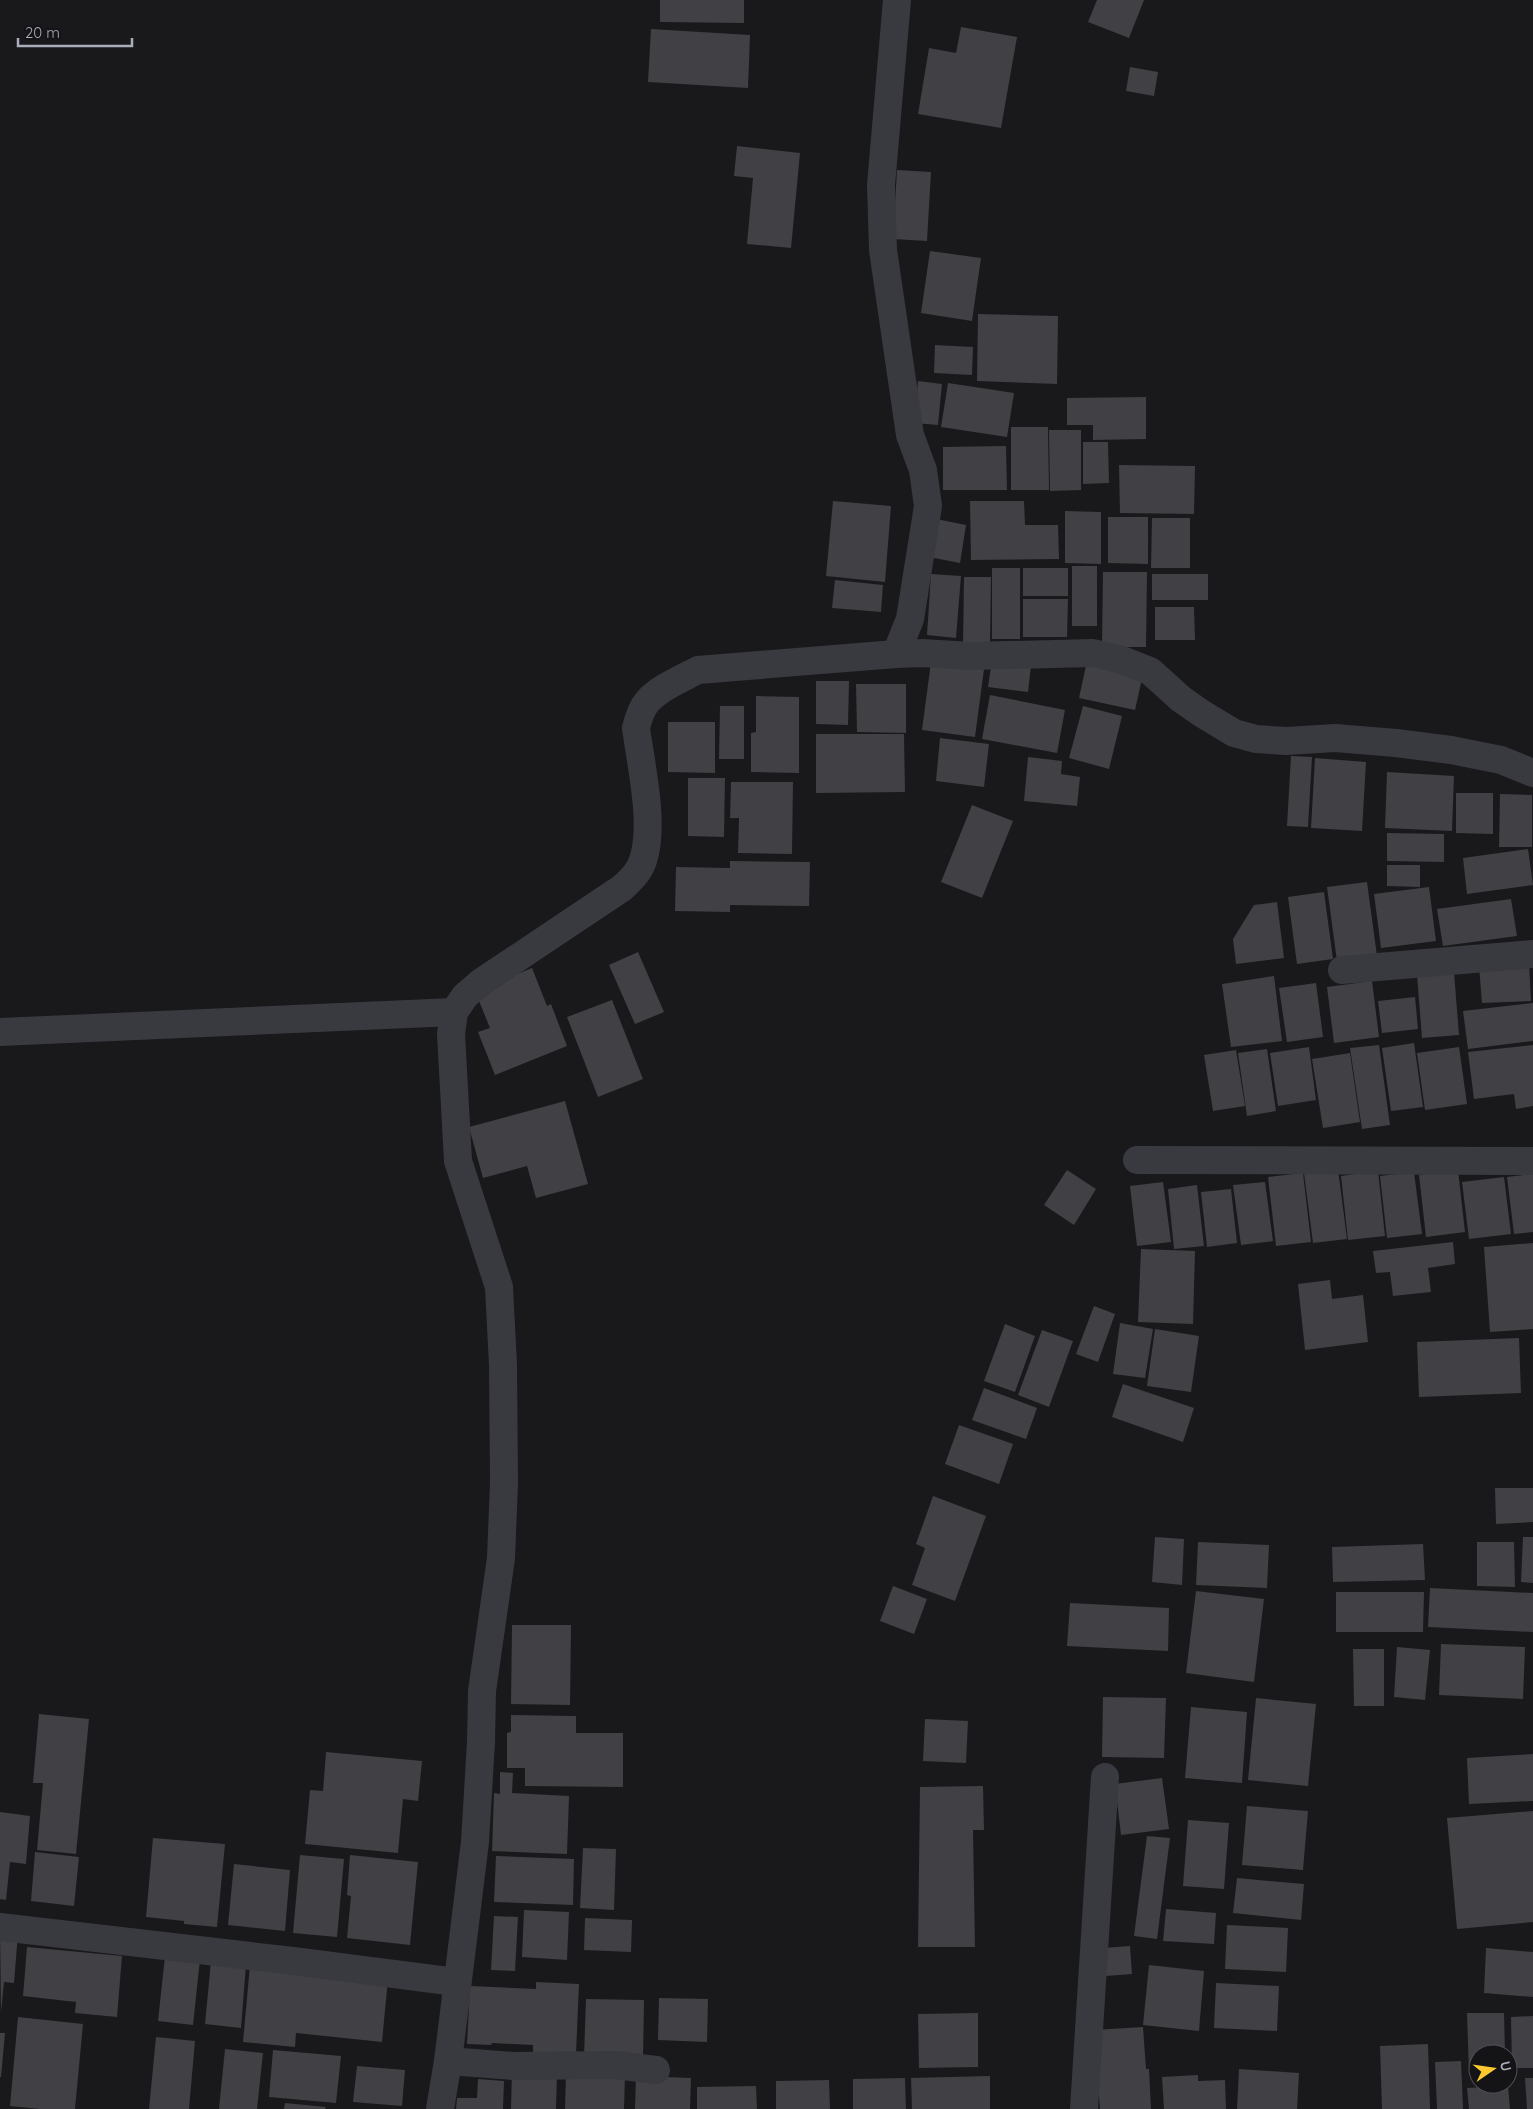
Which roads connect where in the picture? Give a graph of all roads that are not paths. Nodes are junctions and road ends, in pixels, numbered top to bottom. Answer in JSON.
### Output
{"nodes":[{"id":1,"x":897,"y":0,"type":"edge"},
{"id":2,"x":896,"y":654,"type":"junction"},
{"id":3,"x":1533,"y":773,"type":"edge"},
{"id":4,"x":1533,"y":954,"type":"edge"},
{"id":5,"x":1342,"y":970,"type":"dead end"},
{"id":6,"x":454,"y":1012,"type":"junction"},
{"id":7,"x":0,"y":1032,"type":"edge"},
{"id":8,"x":1138,"y":1160,"type":"dead end"},
{"id":9,"x":1533,"y":1161,"type":"edge"},
{"id":10,"x":1105,"y":1777,"type":"dead end"},
{"id":11,"x":0,"y":1927,"type":"edge"},
{"id":12,"x":456,"y":1982,"type":"junction"},
{"id":13,"x":448,"y":2060,"type":"junction"},
{"id":14,"x":656,"y":2070,"type":"dead end"},
{"id":15,"x":440,"y":2109,"type":"edge"},
{"id":16,"x":1084,"y":2109,"type":"edge"}],
"edges":[{"from":1,"to":2,"type":"street"},
{"from":2,"to":3,"type":"street"},
{"from":2,"to":6,"type":"street"},
{"from":4,"to":5,"type":"street"},
{"from":6,"to":7,"type":"street"},
{"from":6,"to":12,"type":"street"},
{"from":8,"to":9,"type":"street"},
{"from":10,"to":16,"type":"street"},
{"from":11,"to":12,"type":"street"},
{"from":12,"to":13,"type":"street"},
{"from":13,"to":14,"type":"street"},
{"from":13,"to":15,"type":"street"}]}
